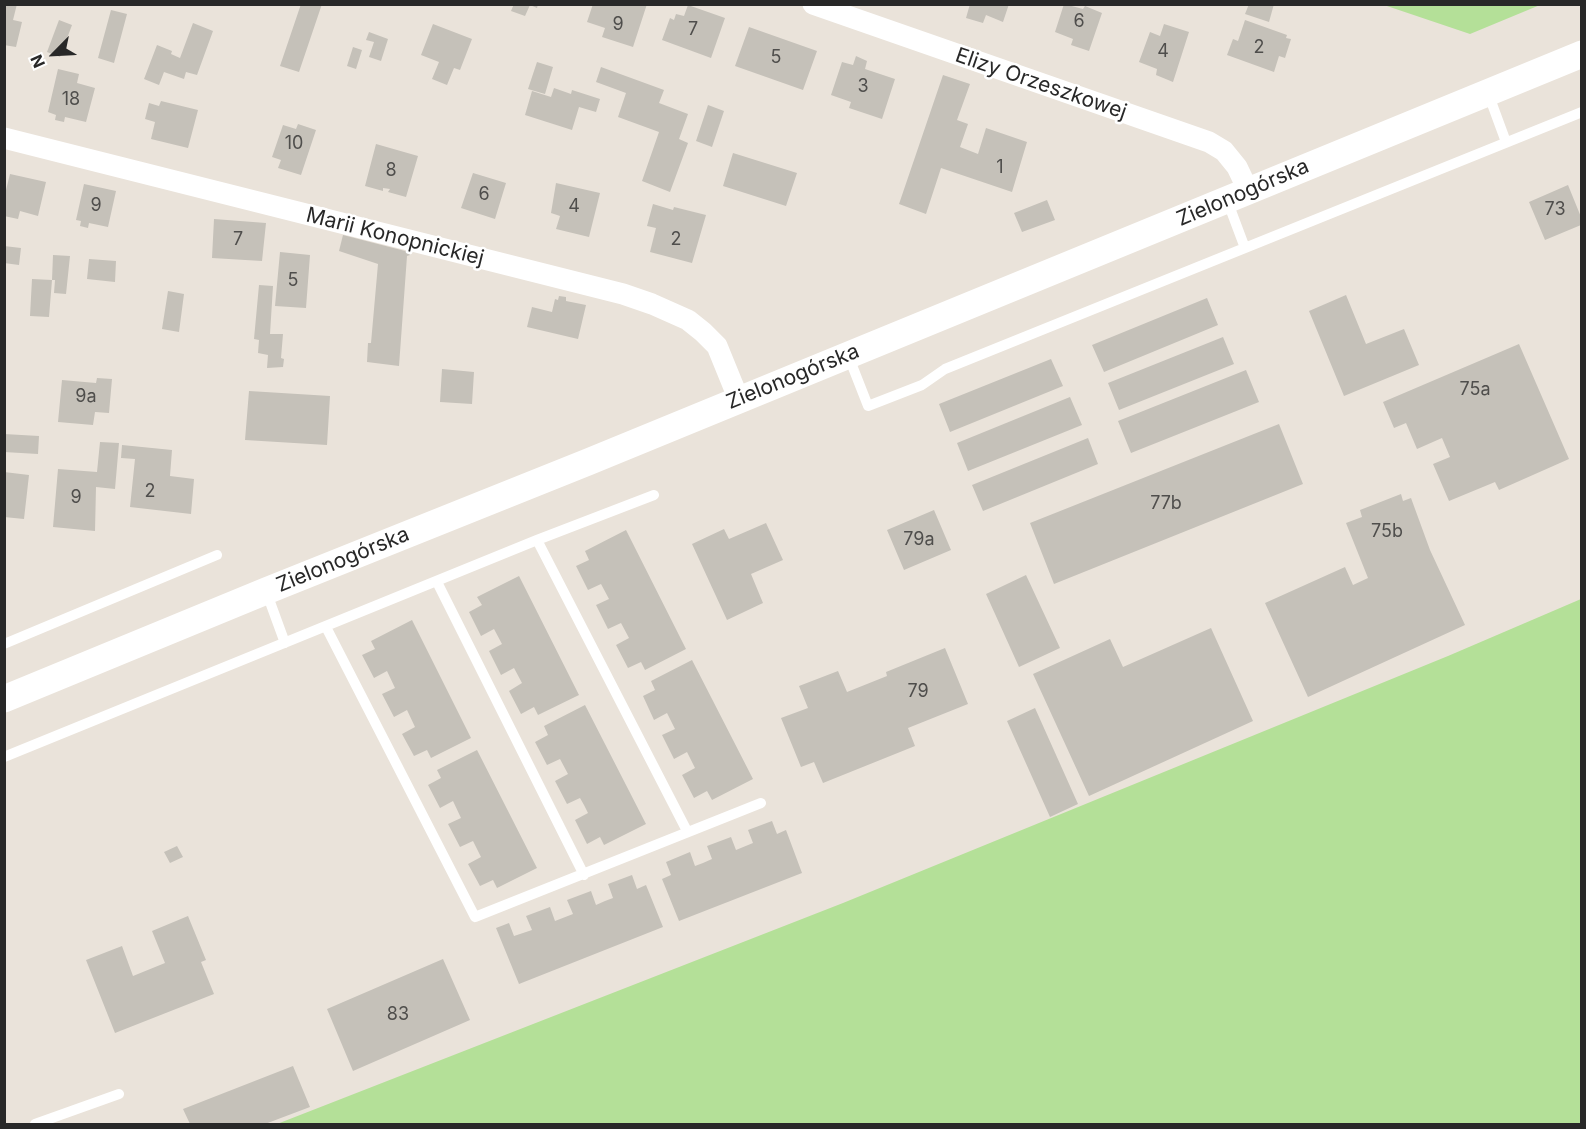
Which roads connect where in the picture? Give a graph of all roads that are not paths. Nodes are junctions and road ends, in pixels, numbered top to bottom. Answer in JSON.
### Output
{"nodes":[{"id":1,"x":813,"y":4,"type":"edge"},
{"id":2,"x":1581,"y":54,"type":"edge"},
{"id":3,"x":1488,"y":93,"type":"junction"},
{"id":4,"x":1581,"y":112,"type":"edge"},
{"id":5,"x":4,"y":138,"type":"edge"},
{"id":6,"x":1506,"y":142,"type":"junction"},
{"id":7,"x":1237,"y":195,"type":"junction"},
{"id":8,"x":1245,"y":248,"type":"junction"},
{"id":9,"x":848,"y":355,"type":"junction"},
{"id":10,"x":739,"y":400,"type":"junction"},
{"id":11,"x":654,"y":495,"type":"dead end"},
{"id":12,"x":537,"y":540,"type":"junction"},
{"id":13,"x":218,"y":555,"type":"dead end"},
{"id":14,"x":436,"y":582,"type":"junction"},
{"id":15,"x":266,"y":591,"type":"junction"},
{"id":16,"x":326,"y":627,"type":"junction"},
{"id":17,"x":285,"y":643,"type":"junction"},
{"id":18,"x":4,"y":644,"type":"edge"},
{"id":19,"x":4,"y":699,"type":"edge"},
{"id":20,"x":4,"y":757,"type":"edge"},
{"id":21,"x":761,"y":803,"type":"dead end"},
{"id":22,"x":687,"y":831,"type":"junction"},
{"id":23,"x":584,"y":875,"type":"junction"},
{"id":24,"x":119,"y":1094,"type":"dead end"},
{"id":25,"x":35,"y":1125,"type":"edge"}],
"edges":[{"from":1,"to":7,"type":"street","name":"Elizy Orzeszkowej"},
{"from":2,"to":3,"type":"street","name":"Zielonogórska"},
{"from":3,"to":6,"type":"lane"},
{"from":3,"to":7,"type":"street","name":"Zielonogórska"},
{"from":4,"to":6,"type":"lane"},
{"from":5,"to":10,"type":"street","name":"Marii Konopnickiej"},
{"from":6,"to":8,"type":"lane"},
{"from":7,"to":8,"type":"lane"},
{"from":7,"to":9,"type":"street","name":"Zielonogórska"},
{"from":8,"to":9,"type":"lane"},
{"from":9,"to":10,"type":"street","name":"Zielonogórska"},
{"from":10,"to":15,"type":"street","name":"Zielonogórska"},
{"from":11,"to":12,"type":"lane"},
{"from":12,"to":14,"type":"lane"},
{"from":12,"to":22,"type":"lane"},
{"from":13,"to":18,"type":"lane"},
{"from":14,"to":16,"type":"lane"},
{"from":14,"to":23,"type":"lane"},
{"from":15,"to":17,"type":"lane"},
{"from":15,"to":19,"type":"street","name":"Zielonogórska"},
{"from":16,"to":17,"type":"lane"},
{"from":16,"to":23,"type":"lane"},
{"from":17,"to":20,"type":"lane"},
{"from":21,"to":22,"type":"lane"},
{"from":22,"to":23,"type":"lane"},
{"from":24,"to":25,"type":"lane"}]}
